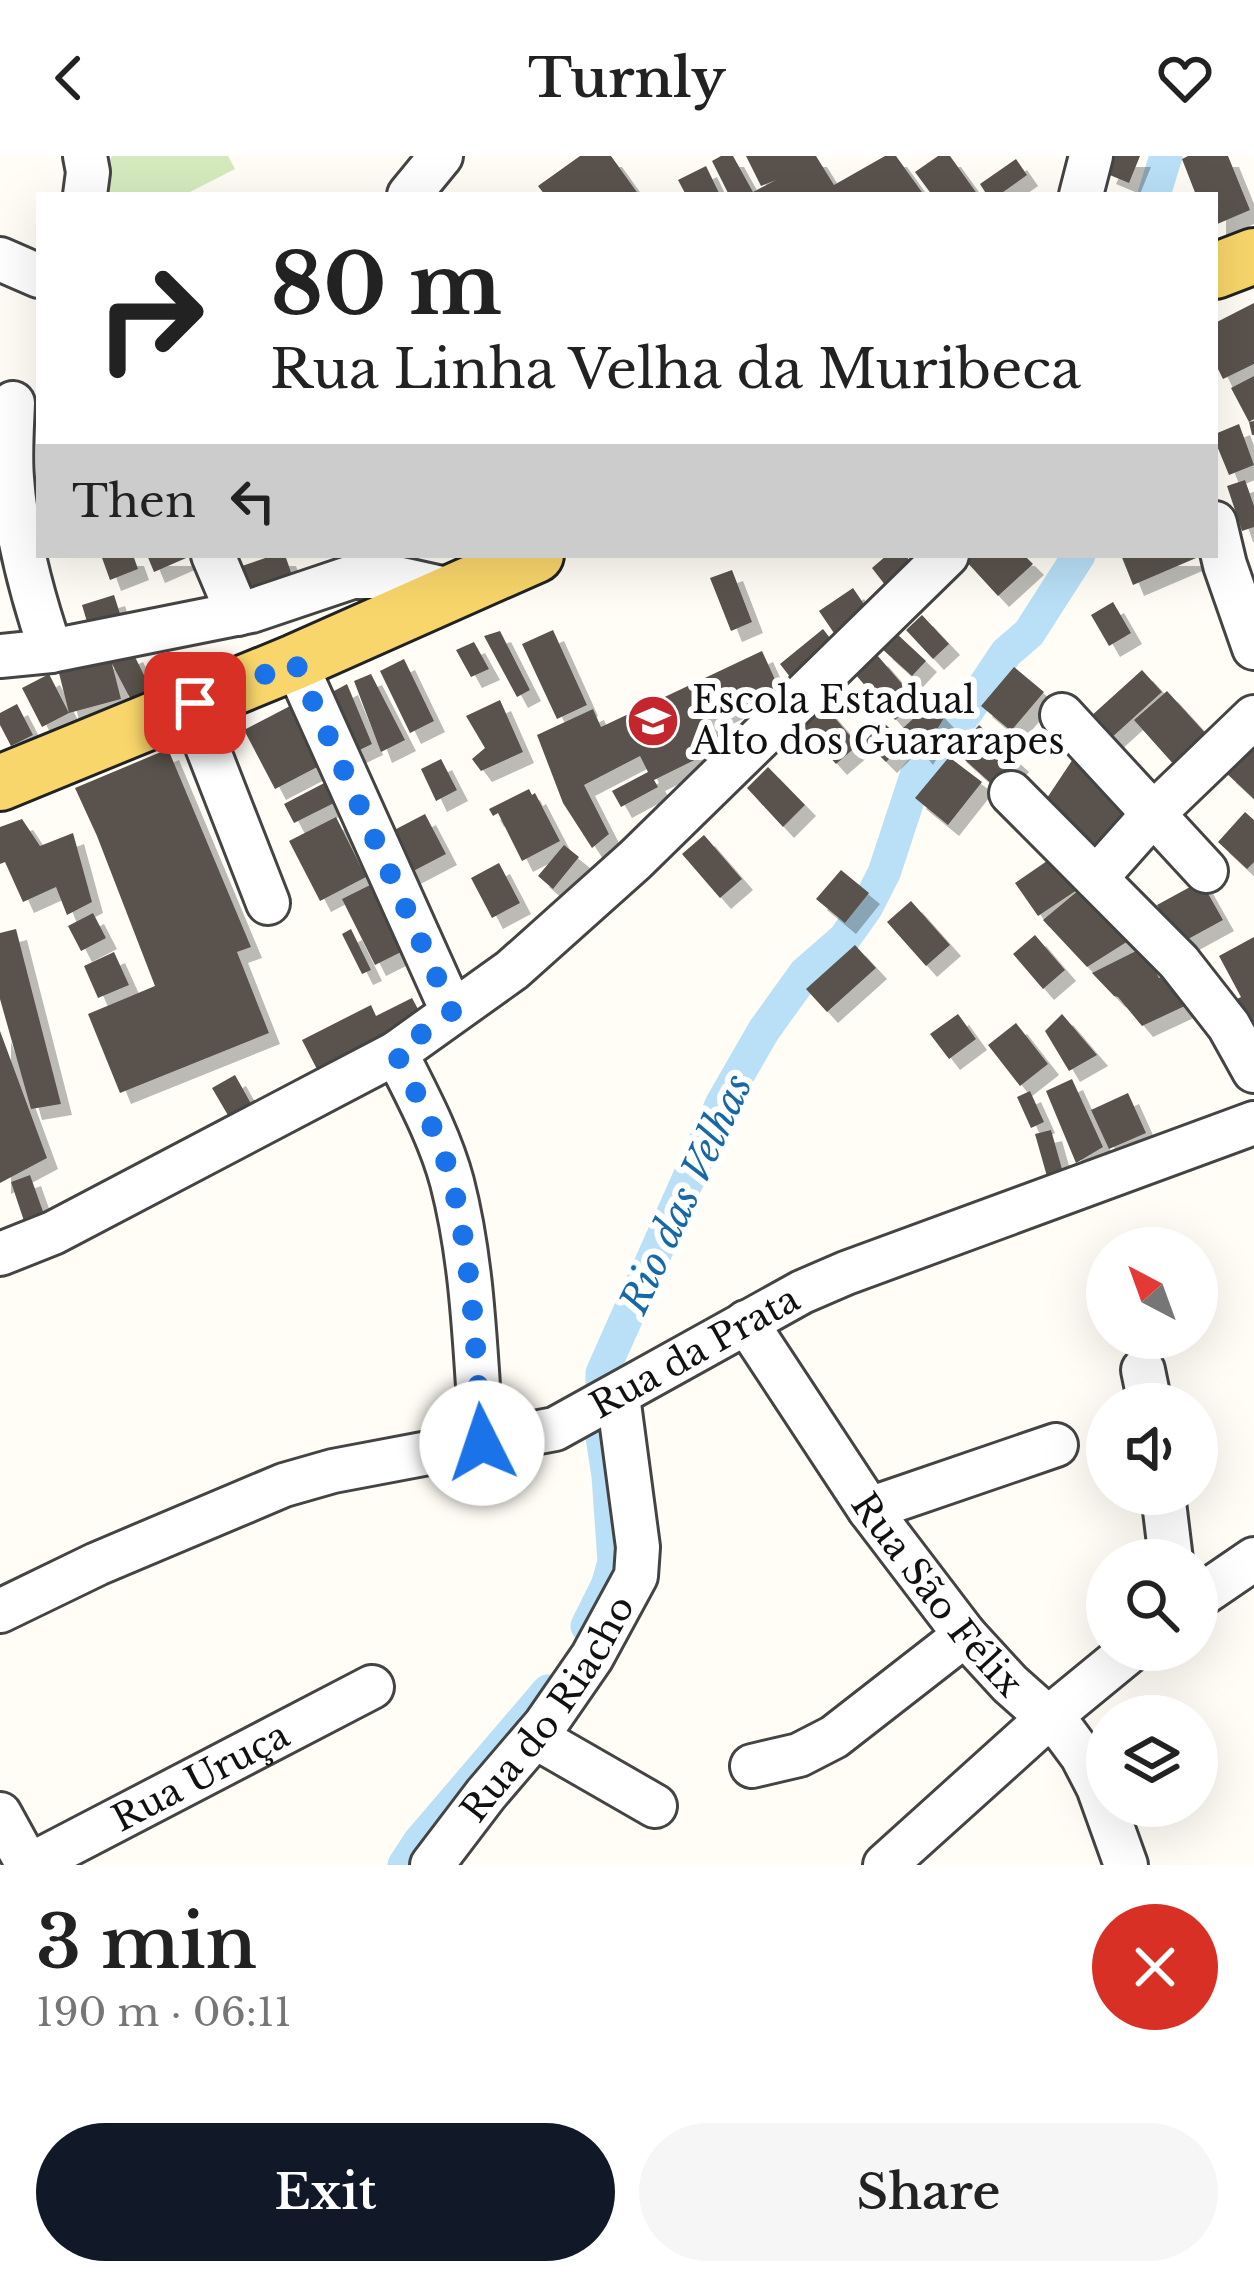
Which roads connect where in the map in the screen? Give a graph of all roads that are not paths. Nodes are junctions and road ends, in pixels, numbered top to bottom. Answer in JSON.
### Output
{"nodes":[{"id":1,"x":85,"y":156,"type":"edge"},
{"id":2,"x":441,"y":156,"type":"edge"},
{"id":3,"x":1091,"y":156,"type":"edge"},
{"id":4,"x":85,"y":192,"type":"edge"},
{"id":5,"x":411,"y":192,"type":"edge"},
{"id":6,"x":1082,"y":192,"type":"edge"},
{"id":7,"x":1254,"y":256,"type":"edge"},
{"id":8,"x":0,"y":259,"type":"edge"},
{"id":9,"x":1218,"y":270,"type":"edge"},
{"id":10,"x":36,"y":275,"type":"edge"},
{"id":11,"x":13,"y":404,"type":"dead end"},
{"id":12,"x":1218,"y":536,"type":"edge"},
{"id":13,"x":214,"y":558,"type":"edge"},
{"id":14,"x":521,"y":558,"type":"edge"},
{"id":15,"x":944,"y":558,"type":"edge"},
{"id":16,"x":444,"y":573,"type":"edge"},
{"id":17,"x":238,"y":614,"type":"junction"},
{"id":18,"x":1254,"y":648,"type":"edge"},
{"id":19,"x":51,"y":651,"type":"junction"},
{"id":20,"x":0,"y":656,"type":"edge"},
{"id":21,"x":295,"y":662,"type":"junction"},
{"id":22,"x":195,"y":703,"type":"junction"},
{"id":23,"x":1063,"y":715,"type":"dead end"},
{"id":24,"x":1254,"y":717,"type":"edge"},
{"id":25,"x":0,"y":783,"type":"edge"},
{"id":26,"x":1011,"y":793,"type":"dead end"},
{"id":27,"x":1153,"y":814,"type":"junction"},
{"id":28,"x":1206,"y":871,"type":"dead end"},
{"id":29,"x":1096,"y":878,"type":"junction"},
{"id":30,"x":268,"y":903,"type":"dead end"},
{"id":31,"x":452,"y":1011,"type":"junction"},
{"id":32,"x":396,"y":1053,"type":"junction"},
{"id":33,"x":1254,"y":1071,"type":"edge"},
{"id":34,"x":1254,"y":1123,"type":"edge"},
{"id":35,"x":0,"y":1254,"type":"edge"},
{"id":36,"x":746,"y":1322,"type":"junction"},
{"id":37,"x":607,"y":1402,"type":"junction"},
{"id":38,"x":482,"y":1443,"type":"junction"},
{"id":39,"x":1057,"y":1445,"type":"dead end"},
{"id":40,"x":869,"y":1509,"type":"junction"},
{"id":41,"x":1254,"y":1559,"type":"edge"},
{"id":42,"x":1218,"y":1584,"type":"edge"},
{"id":43,"x":0,"y":1611,"type":"edge"},
{"id":44,"x":964,"y":1635,"type":"junction"},
{"id":45,"x":1105,"y":1671,"type":"edge"},
{"id":46,"x":372,"y":1688,"type":"dead end"},
{"id":47,"x":1047,"y":1719,"type":"junction"},
{"id":48,"x":535,"y":1737,"type":"junction"},
{"id":49,"x":752,"y":1766,"type":"dead end"},
{"id":50,"x":655,"y":1807,"type":"dead end"},
{"id":51,"x":0,"y":1814,"type":"edge"},
{"id":52,"x":29,"y":1865,"type":"edge"},
{"id":53,"x":432,"y":1865,"type":"edge"},
{"id":54,"x":885,"y":1865,"type":"edge"},
{"id":55,"x":1126,"y":1865,"type":"edge"}],
"edges":[{"from":1,"to":4,"type":"street"},
{"from":2,"to":5,"type":"street"},
{"from":3,"to":6,"type":"street"},
{"from":7,"to":9,"type":"main road"},
{"from":8,"to":10,"type":"street"},
{"from":11,"to":19,"type":"street"},
{"from":12,"to":18,"type":"street"},
{"from":13,"to":17,"type":"street"},
{"from":14,"to":16,"type":"main road"},
{"from":15,"to":31,"type":"street"},
{"from":16,"to":17,"type":"street"},
{"from":16,"to":21,"type":"main road"},
{"from":17,"to":19,"type":"street"},
{"from":19,"to":20,"type":"street"},
{"from":21,"to":22,"type":"main road"},
{"from":21,"to":31,"type":"street"},
{"from":22,"to":25,"type":"main road"},
{"from":22,"to":30,"type":"street"},
{"from":23,"to":27,"type":"street"},
{"from":24,"to":27,"type":"street"},
{"from":26,"to":29,"type":"street"},
{"from":27,"to":28,"type":"street"},
{"from":27,"to":29,"type":"street"},
{"from":29,"to":33,"type":"street"},
{"from":31,"to":32,"type":"street"},
{"from":32,"to":35,"type":"street"},
{"from":32,"to":38,"type":"street"},
{"from":34,"to":36,"type":"street","name":"Rua da Prata"},
{"from":36,"to":37,"type":"street","name":"Rua da Prata"},
{"from":36,"to":40,"type":"street","name":"Rua São Félix"},
{"from":37,"to":38,"type":"street","name":"Rua da Prata"},
{"from":37,"to":48,"type":"street","name":"Rua do Riacho"},
{"from":38,"to":43,"type":"street","name":"Rua da Prata"},
{"from":39,"to":40,"type":"street"},
{"from":40,"to":44,"type":"street","name":"Rua São Félix"},
{"from":41,"to":42,"type":"street"},
{"from":44,"to":47,"type":"street","name":"Rua São Félix"},
{"from":44,"to":49,"type":"street"},
{"from":45,"to":47,"type":"street"},
{"from":46,"to":52,"type":"street","name":"Rua Uruça"},
{"from":47,"to":54,"type":"street"},
{"from":47,"to":55,"type":"street","name":"Rua São Félix"},
{"from":48,"to":50,"type":"street"},
{"from":48,"to":53,"type":"street","name":"Rua do Riacho"},
{"from":51,"to":52,"type":"street"}]}
